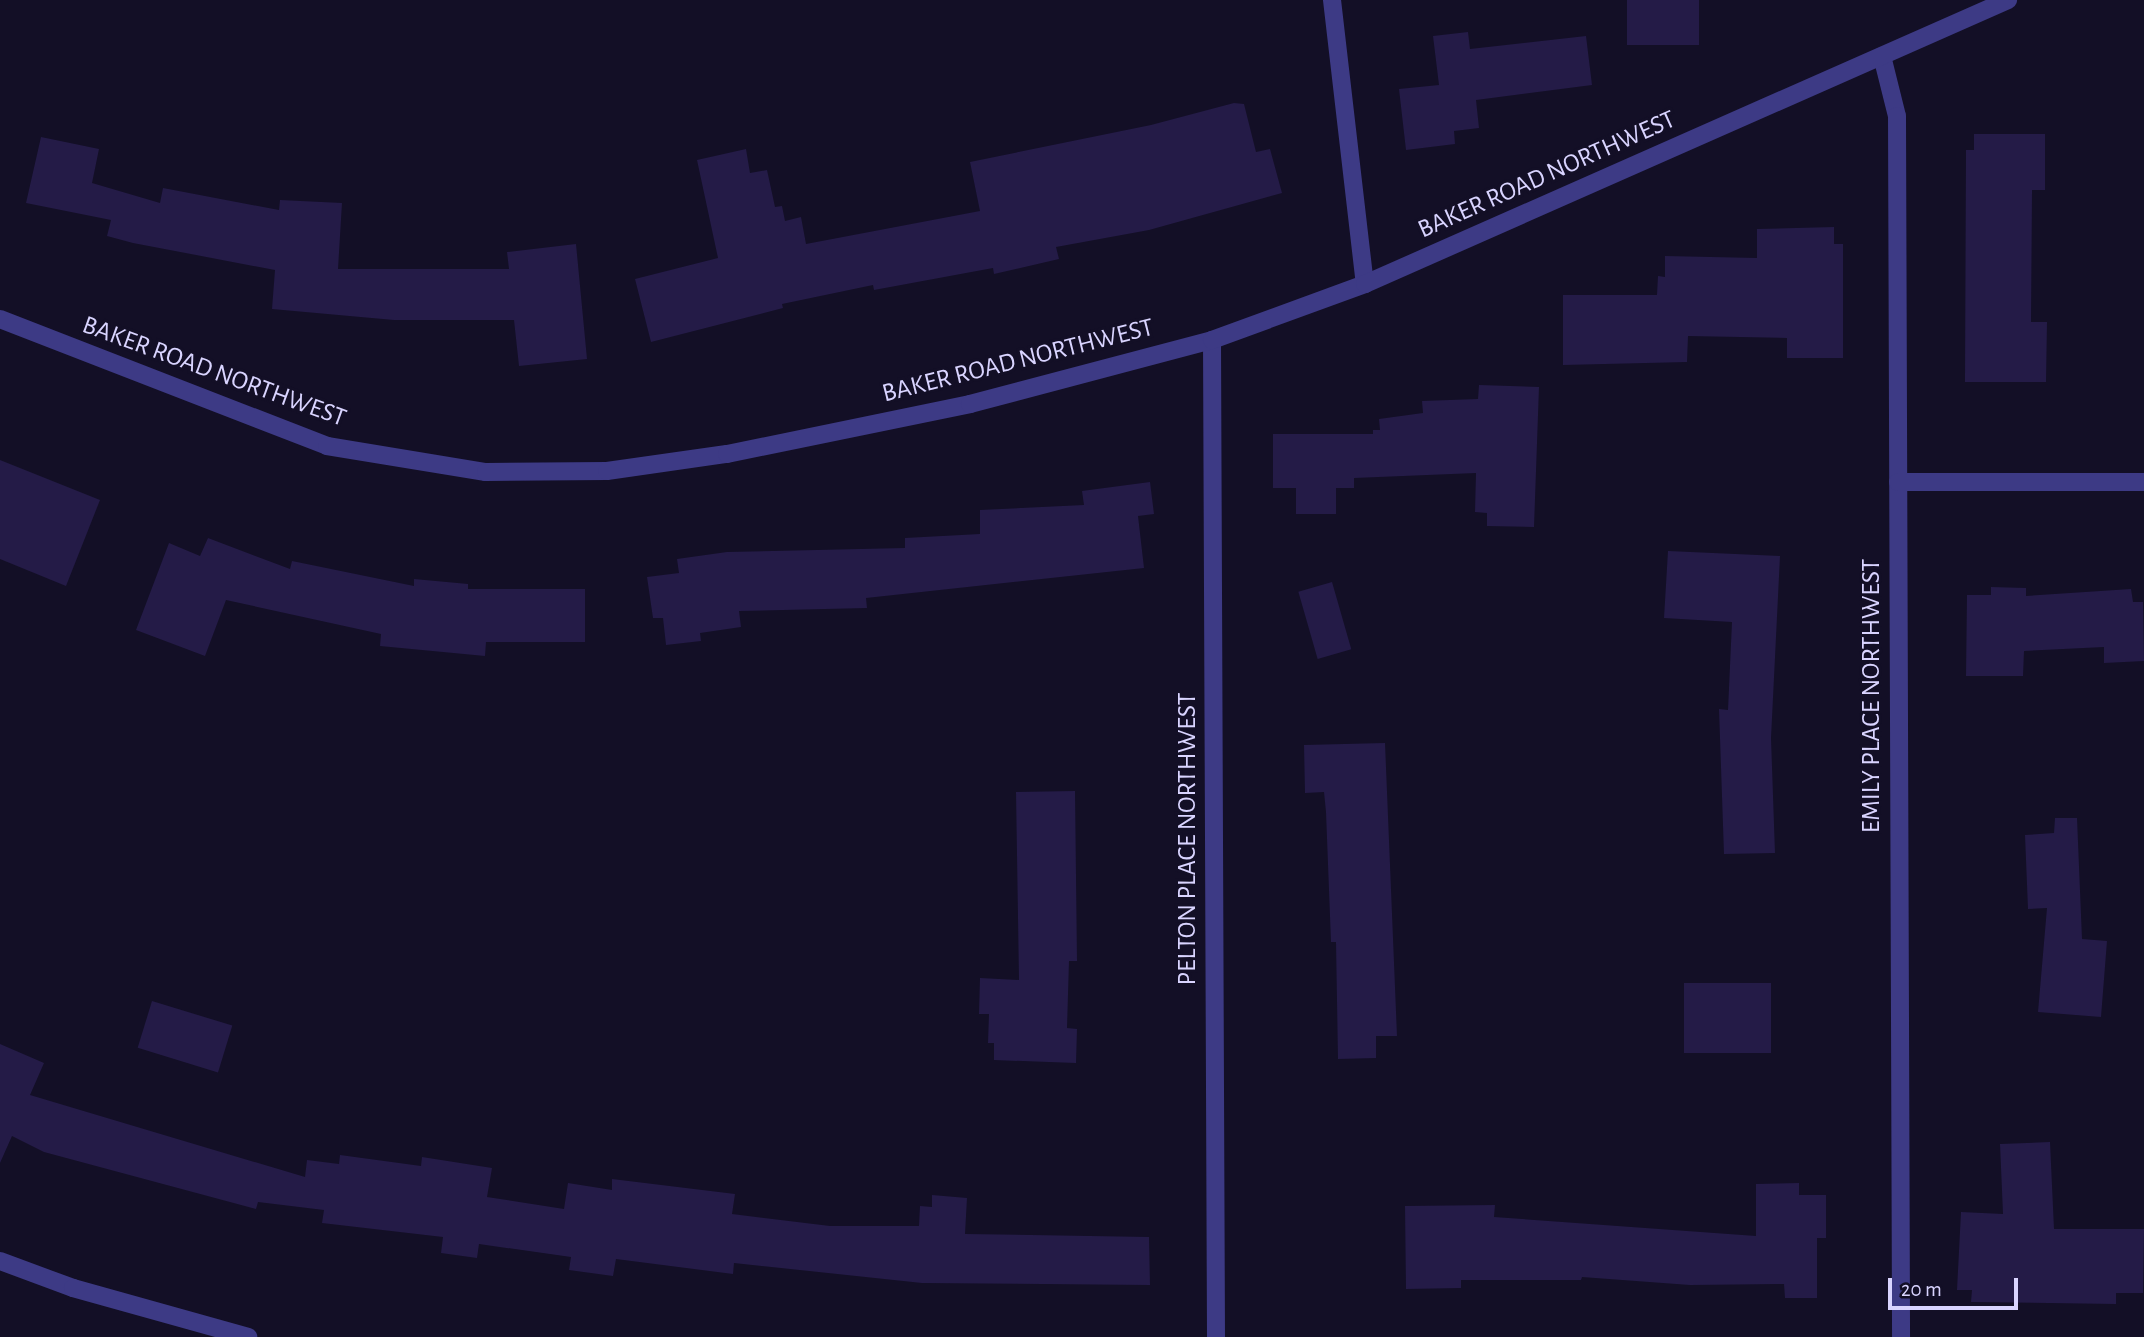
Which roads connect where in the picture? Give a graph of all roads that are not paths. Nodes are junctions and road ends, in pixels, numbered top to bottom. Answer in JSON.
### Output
{"nodes":[{"id":1,"x":1332,"y":0,"type":"edge"},
{"id":2,"x":2008,"y":0,"type":"edge"},
{"id":3,"x":1882,"y":56,"type":"junction"},
{"id":4,"x":1365,"y":284,"type":"junction"},
{"id":5,"x":0,"y":319,"type":"edge"},
{"id":6,"x":1212,"y":340,"type":"junction"},
{"id":7,"x":1898,"y":482,"type":"junction"},
{"id":8,"x":2144,"y":482,"type":"edge"},
{"id":9,"x":0,"y":1261,"type":"edge"},
{"id":10,"x":248,"y":1337,"type":"edge"},
{"id":11,"x":1216,"y":1337,"type":"edge"},
{"id":12,"x":1900,"y":1337,"type":"edge"}],
"edges":[{"from":1,"to":4,"type":"street"},
{"from":2,"to":3,"type":"street","name":"BAKER ROAD NORTHWEST"},
{"from":3,"to":4,"type":"street","name":"BAKER ROAD NORTHWEST"},
{"from":3,"to":7,"type":"street","name":"EMILY PLACE NORTHWEST"},
{"from":4,"to":6,"type":"street","name":"BAKER ROAD NORTHWEST"},
{"from":5,"to":6,"type":"street","name":"BAKER ROAD NORTHWEST"},
{"from":6,"to":11,"type":"street","name":"PELTON PLACE NORTHWEST"},
{"from":7,"to":8,"type":"street"},
{"from":7,"to":12,"type":"street","name":"EMILY PLACE NORTHWEST"},
{"from":9,"to":10,"type":"street"}]}
